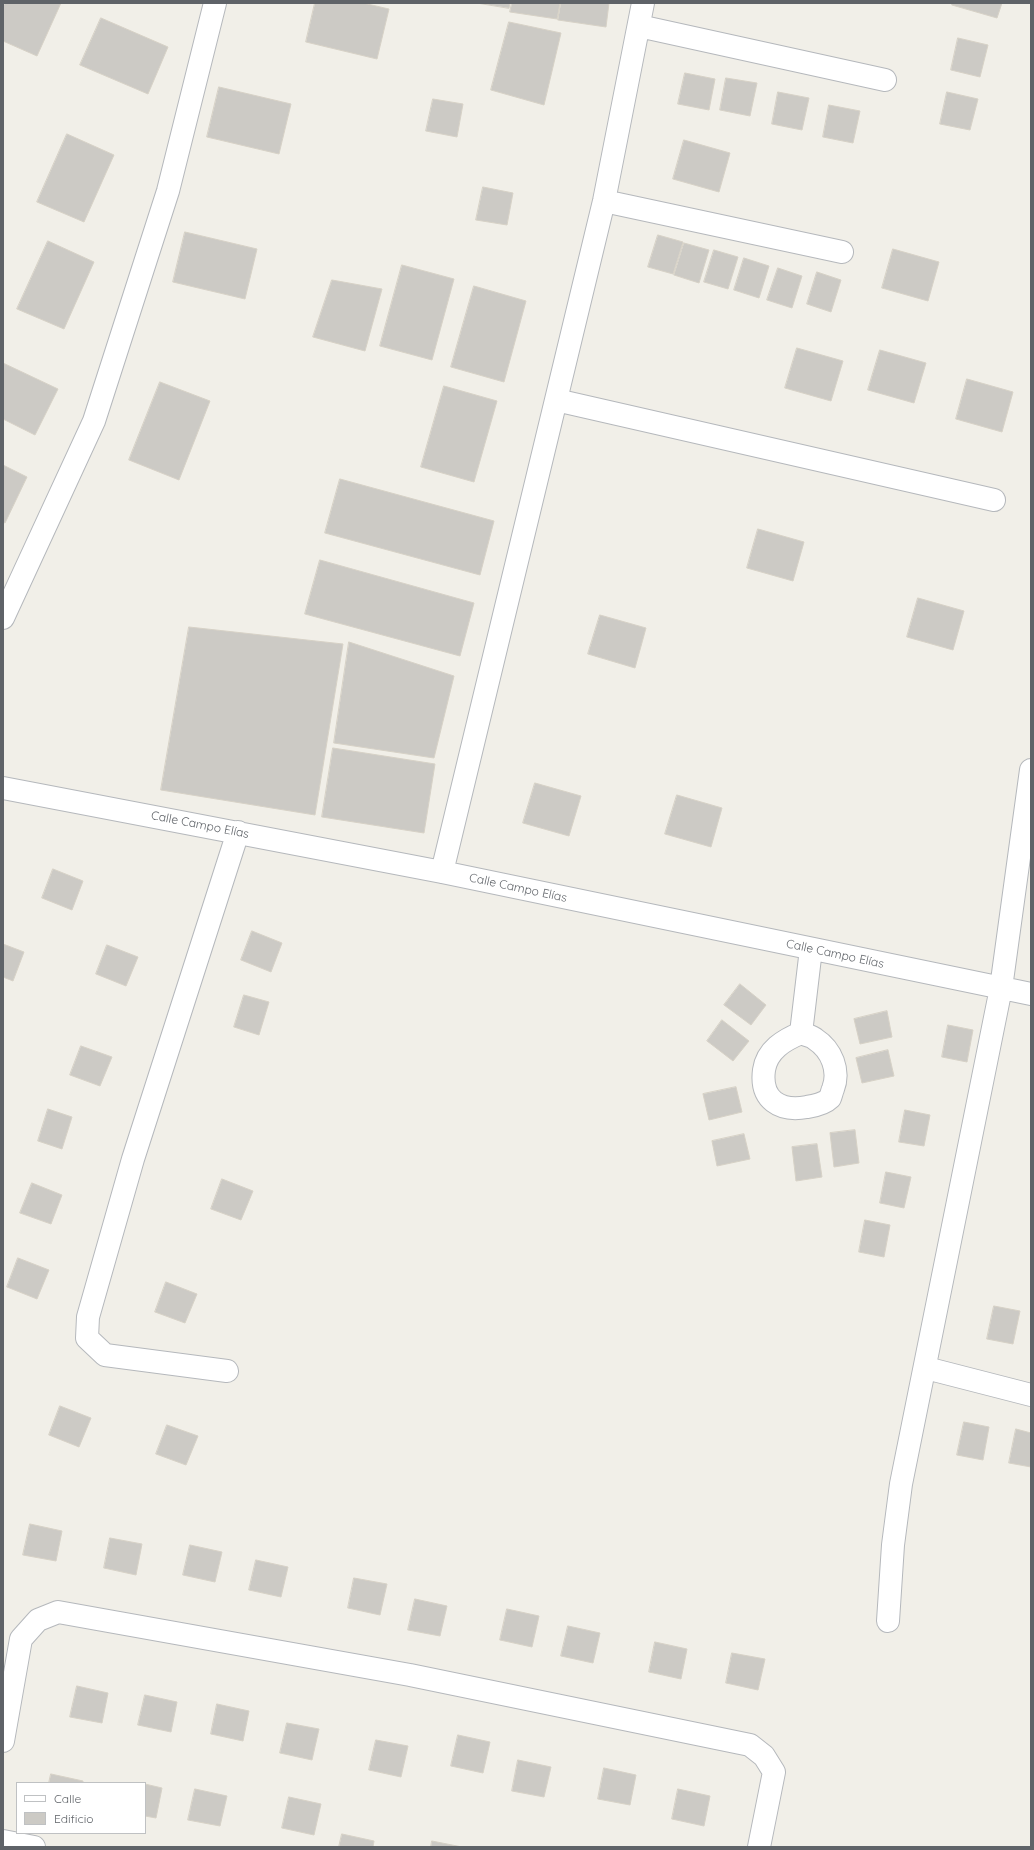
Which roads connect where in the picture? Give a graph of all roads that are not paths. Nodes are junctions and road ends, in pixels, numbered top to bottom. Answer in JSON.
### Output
{"nodes":[{"id":1,"x":215,"y":3,"type":"edge"},
{"id":2,"x":643,"y":3,"type":"edge"},
{"id":3,"x":639,"y":26,"type":"junction"},
{"id":4,"x":884,"y":80,"type":"dead end"},
{"id":5,"x":604,"y":201,"type":"junction"},
{"id":6,"x":842,"y":252,"type":"dead end"},
{"id":7,"x":556,"y":400,"type":"junction"},
{"id":8,"x":994,"y":500,"type":"dead end"},
{"id":9,"x":3,"y":618,"type":"edge"},
{"id":10,"x":1030,"y":777,"type":"edge"},
{"id":11,"x":3,"y":788,"type":"edge"},
{"id":12,"x":238,"y":832,"type":"junction"},
{"id":13,"x":442,"y":872,"type":"junction"},
{"id":14,"x":811,"y":949,"type":"junction"},
{"id":15,"x":1001,"y":988,"type":"junction"},
{"id":16,"x":1031,"y":994,"type":"edge"},
{"id":17,"x":801,"y":1033,"type":"dead end"},
{"id":18,"x":926,"y":1368,"type":"junction"},
{"id":19,"x":227,"y":1371,"type":"dead end"},
{"id":20,"x":1031,"y":1395,"type":"edge"},
{"id":21,"x":888,"y":1621,"type":"dead end"},
{"id":22,"x":3,"y":1741,"type":"edge"},
{"id":23,"x":3,"y":1841,"type":"edge"},
{"id":24,"x":34,"y":1847,"type":"edge"},
{"id":25,"x":759,"y":1847,"type":"edge"}],
"edges":[{"from":1,"to":9,"type":"street"},
{"from":2,"to":3,"type":"street"},
{"from":3,"to":4,"type":"street"},
{"from":3,"to":5,"type":"street"},
{"from":5,"to":6,"type":"street"},
{"from":5,"to":7,"type":"street"},
{"from":7,"to":8,"type":"street"},
{"from":7,"to":13,"type":"street"},
{"from":10,"to":15,"type":"street"},
{"from":11,"to":12,"type":"street","name":"Calle Campo Elías"},
{"from":12,"to":13,"type":"street","name":"Calle Campo Elías"},
{"from":12,"to":19,"type":"street"},
{"from":13,"to":14,"type":"street","name":"Calle Campo Elías"},
{"from":14,"to":15,"type":"street","name":"Calle Campo Elías"},
{"from":14,"to":17,"type":"street"},
{"from":15,"to":16,"type":"street","name":"Calle Campo Elías"},
{"from":15,"to":18,"type":"street"},
{"from":18,"to":20,"type":"street"},
{"from":18,"to":21,"type":"street"},
{"from":22,"to":25,"type":"street"},
{"from":23,"to":24,"type":"street"}]}
